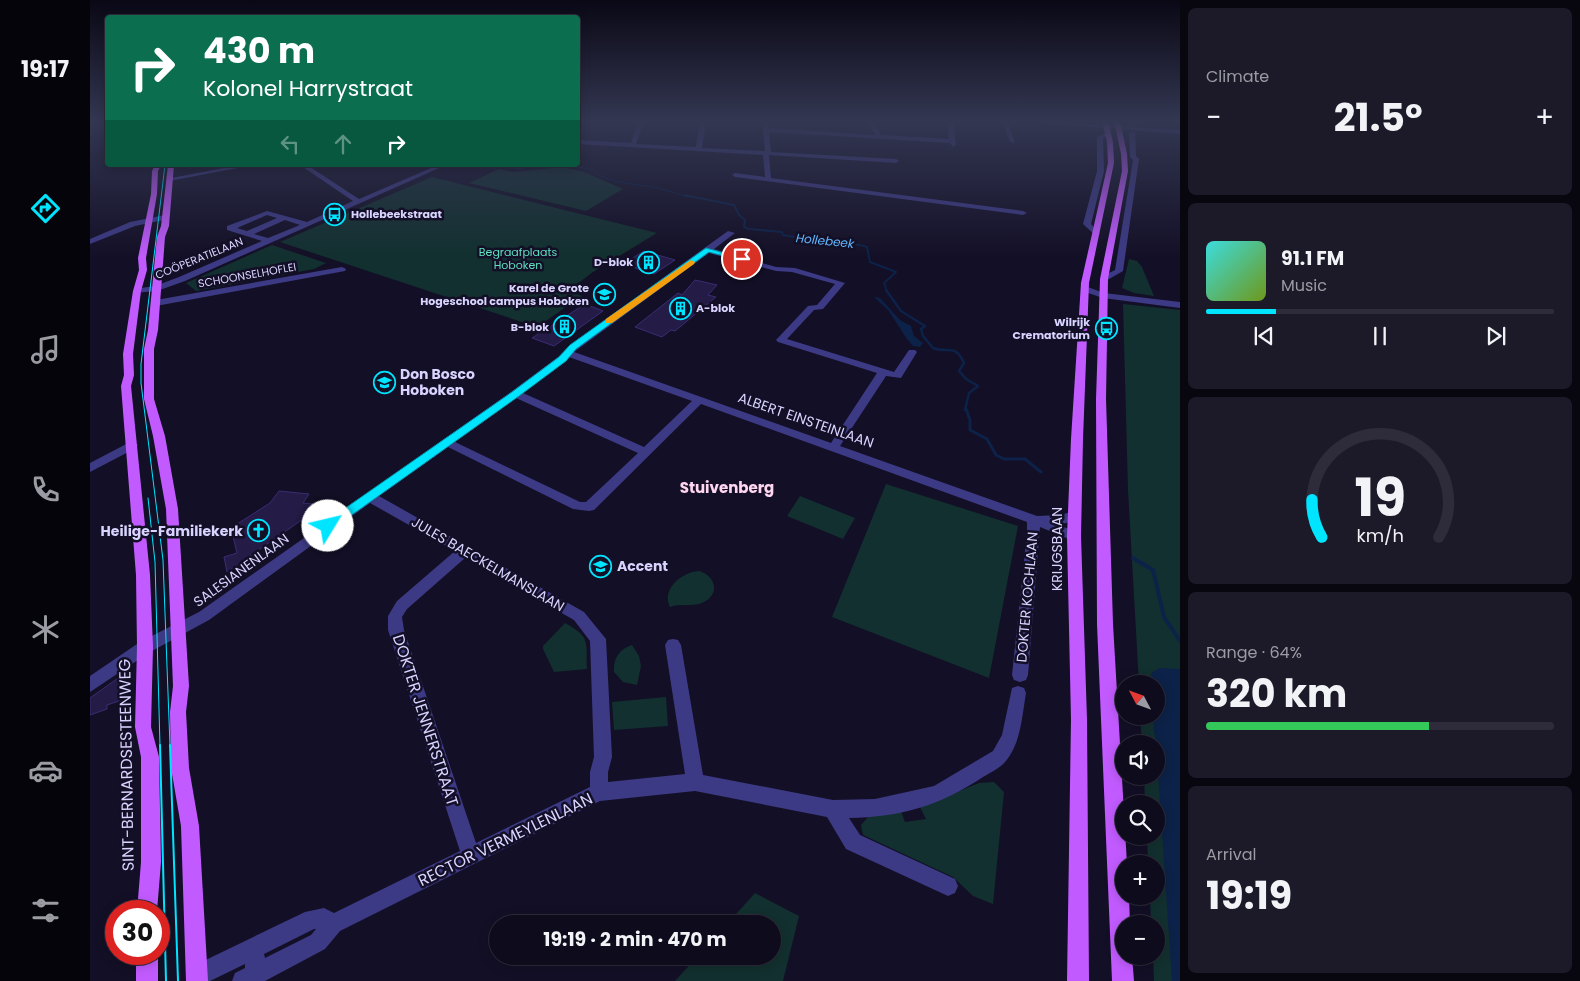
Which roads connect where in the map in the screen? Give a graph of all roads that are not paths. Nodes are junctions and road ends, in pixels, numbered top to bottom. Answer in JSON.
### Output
{"nodes":[{"id":1,"x":158,"y":167,"type":"edge"},
{"id":2,"x":170,"y":167,"type":"edge"},
{"id":3,"x":239,"y":167,"type":"edge"},
{"id":4,"x":307,"y":167,"type":"edge"},
{"id":5,"x":438,"y":167,"type":"edge"},
{"id":6,"x":768,"y":167,"type":"edge"},
{"id":7,"x":1102,"y":167,"type":"edge"},
{"id":8,"x":1110,"y":167,"type":"edge"},
{"id":9,"x":1125,"y":167,"type":"edge"},
{"id":10,"x":1135,"y":167,"type":"edge"},
{"id":11,"x":735,"y":175,"type":"dead end"},
{"id":12,"x":169,"y":179,"type":"junction"},
{"id":13,"x":768,"y":179,"type":"junction"},
{"id":14,"x":359,"y":202,"type":"junction"},
{"id":15,"x":1023,"y":213,"type":"dead end"},
{"id":16,"x":165,"y":217,"type":"junction"},
{"id":17,"x":284,"y":218,"type":"junction"},
{"id":18,"x":148,"y":220,"type":"junction"},
{"id":19,"x":306,"y":224,"type":"junction"},
{"id":20,"x":731,"y":233,"type":"dead end"},
{"id":21,"x":247,"y":234,"type":"junction"},
{"id":22,"x":1096,"y":234,"type":"junction"},
{"id":23,"x":268,"y":241,"type":"junction"},
{"id":24,"x":90,"y":242,"type":"edge"},
{"id":25,"x":708,"y":250,"type":"junction"},
{"id":26,"x":342,"y":269,"type":"dead end"},
{"id":27,"x":157,"y":288,"type":"junction"},
{"id":28,"x":1104,"y":288,"type":"junction"},
{"id":29,"x":1085,"y":290,"type":"junction"},
{"id":30,"x":137,"y":291,"type":"junction"},
{"id":31,"x":156,"y":303,"type":"junction"},
{"id":32,"x":1180,"y":305,"type":"edge"},
{"id":33,"x":912,"y":352,"type":"dead end"},
{"id":34,"x":568,"y":353,"type":"junction"},
{"id":35,"x":883,"y":372,"type":"junction"},
{"id":36,"x":515,"y":394,"type":"junction"},
{"id":37,"x":699,"y":400,"type":"junction"},
{"id":38,"x":447,"y":442,"type":"junction"},
{"id":39,"x":132,"y":446,"type":"junction"},
{"id":40,"x":834,"y":447,"type":"junction"},
{"id":41,"x":646,"y":452,"type":"junction"},
{"id":42,"x":90,"y":468,"type":"edge"},
{"id":43,"x":370,"y":497,"type":"junction"},
{"id":44,"x":1074,"y":516,"type":"junction"},
{"id":45,"x":1034,"y":519,"type":"junction"},
{"id":46,"x":1074,"y":536,"type":"junction"},
{"id":47,"x":462,"y":552,"type":"junction"},
{"id":48,"x":178,"y":630,"type":"junction"},
{"id":49,"x":673,"y":645,"type":"dead end"},
{"id":50,"x":145,"y":647,"type":"junction"},
{"id":51,"x":1020,"y":675,"type":"dead end"},
{"id":52,"x":90,"y":685,"type":"edge"},
{"id":53,"x":1018,"y":693,"type":"dead end"},
{"id":54,"x":695,"y":782,"type":"junction"},
{"id":55,"x":599,"y":792,"type":"junction"},
{"id":56,"x":833,"y":808,"type":"junction"},
{"id":57,"x":471,"y":855,"type":"junction"},
{"id":58,"x":948,"y":886,"type":"dead end"},
{"id":59,"x":147,"y":900,"type":"edge"},
{"id":60,"x":333,"y":924,"type":"junction"},
{"id":61,"x":253,"y":949,"type":"junction"},
{"id":62,"x":147,"y":965,"type":"edge"},
{"id":63,"x":250,"y":978,"type":"edge"},
{"id":64,"x":197,"y":979,"type":"edge"},
{"id":65,"x":147,"y":981,"type":"edge"},
{"id":66,"x":1078,"y":981,"type":"edge"},
{"id":67,"x":1123,"y":981,"type":"edge"}],
"edges":[{"from":1,"to":18,"type":"main road","name":"SINT-BERNARDSESTEENWEG"},
{"from":2,"to":12,"type":"main road"},
{"from":3,"to":12,"type":"street"},
{"from":4,"to":14,"type":"street"},
{"from":5,"to":14,"type":"street","name":"COÖPERATIELAAN"},
{"from":6,"to":13,"type":"street"},
{"from":7,"to":22,"type":"street"},
{"from":8,"to":22,"type":"main road","name":"KRIJGSBAAN"},
{"from":9,"to":28,"type":"main road"},
{"from":10,"to":28,"type":"street"},
{"from":11,"to":13,"type":"street"},
{"from":12,"to":16,"type":"main road"},
{"from":13,"to":15,"type":"street"},
{"from":14,"to":19,"type":"street","name":"COÖPERATIELAAN"},
{"from":16,"to":18,"type":"street"},
{"from":16,"to":27,"type":"main road"},
{"from":17,"to":19,"type":"street","name":"COÖPERATIELAAN"},
{"from":17,"to":21,"type":"street","name":"COÖPERATIELAAN"},
{"from":17,"to":21,"type":"street","name":"COÖPERATIELAAN"},
{"from":18,"to":24,"type":"street"},
{"from":18,"to":30,"type":"main road","name":"SINT-BERNARDSESTEENWEG"},
{"from":19,"to":23,"type":"street","name":"COÖPERATIELAAN"},
{"from":20,"to":25,"type":"street","name":"SALESIANENLAAN"},
{"from":21,"to":23,"type":"street","name":"COÖPERATIELAAN"},
{"from":22,"to":29,"type":"main road","name":"KRIJGSBAAN"},
{"from":23,"to":27,"type":"street","name":"COÖPERATIELAAN"},
{"from":25,"to":34,"type":"street","name":"SALESIANENLAAN"},
{"from":25,"to":35,"type":"street"},
{"from":26,"to":31,"type":"street","name":"SCHOONSELHOFLEI"},
{"from":27,"to":30,"type":"street","name":"COÖPERATIELAAN"},
{"from":27,"to":31,"type":"main road"},
{"from":28,"to":29,"type":"street"},
{"from":28,"to":32,"type":"street"},
{"from":28,"to":67,"type":"main road"},
{"from":29,"to":44,"type":"main road","name":"KRIJGSBAAN"},
{"from":30,"to":39,"type":"main road","name":"SINT-BERNARDSESTEENWEG"},
{"from":31,"to":48,"type":"main road"},
{"from":33,"to":35,"type":"street"},
{"from":34,"to":36,"type":"street","name":"SALESIANENLAAN"},
{"from":34,"to":37,"type":"street","name":"ALBERT EINSTEINLAAN"},
{"from":35,"to":40,"type":"street"},
{"from":36,"to":38,"type":"street","name":"SALESIANENLAAN"},
{"from":36,"to":41,"type":"street"},
{"from":37,"to":40,"type":"street","name":"ALBERT EINSTEINLAAN"},
{"from":37,"to":41,"type":"street"},
{"from":38,"to":41,"type":"street"},
{"from":38,"to":43,"type":"street","name":"SALESIANENLAAN"},
{"from":39,"to":42,"type":"street"},
{"from":39,"to":50,"type":"main road","name":"SINT-BERNARDSESTEENWEG"},
{"from":40,"to":45,"type":"street","name":"ALBERT EINSTEINLAAN"},
{"from":43,"to":47,"type":"street","name":"JULES BAECKELMANSLAAN"},
{"from":43,"to":48,"type":"street","name":"SALESIANENLAAN"},
{"from":44,"to":45,"type":"street","name":"ALBERT EINSTEINLAAN"},
{"from":44,"to":46,"type":"main road","name":"KRIJGSBAAN"},
{"from":45,"to":46,"type":"street","name":"ALBERT EINSTEINLAAN"},
{"from":45,"to":51,"type":"street","name":"DOKTER KOCHLAAN"},
{"from":46,"to":66,"type":"main road","name":"KRIJGSBAAN"},
{"from":47,"to":55,"type":"street","name":"JULES BAECKELMANSLAAN"},
{"from":47,"to":57,"type":"street","name":"DOKTER JENNERSTRAAT"},
{"from":48,"to":50,"type":"street","name":"SINT-BERNARDSESTEENWEG"},
{"from":48,"to":64,"type":"main road"},
{"from":49,"to":54,"type":"street"},
{"from":50,"to":52,"type":"street"},
{"from":50,"to":59,"type":"main road","name":"SINT-BERNARDSESTEENWEG"},
{"from":53,"to":56,"type":"street","name":"RECTOR VERMEYLENLAAN"},
{"from":54,"to":55,"type":"street","name":"RECTOR VERMEYLENLAAN"},
{"from":54,"to":56,"type":"street","name":"RECTOR VERMEYLENLAAN"},
{"from":55,"to":57,"type":"street","name":"RECTOR VERMEYLENLAAN"},
{"from":56,"to":58,"type":"street"},
{"from":57,"to":60,"type":"street","name":"RECTOR VERMEYLENLAAN"},
{"from":60,"to":61,"type":"street"},
{"from":60,"to":63,"type":"street","name":"RECTOR VERMEYLENLAAN"},
{"from":61,"to":63,"type":"street","name":"RECTOR VERMEYLENLAAN"},
{"from":61,"to":64,"type":"street"},
{"from":62,"to":65,"type":"main road"}]}
